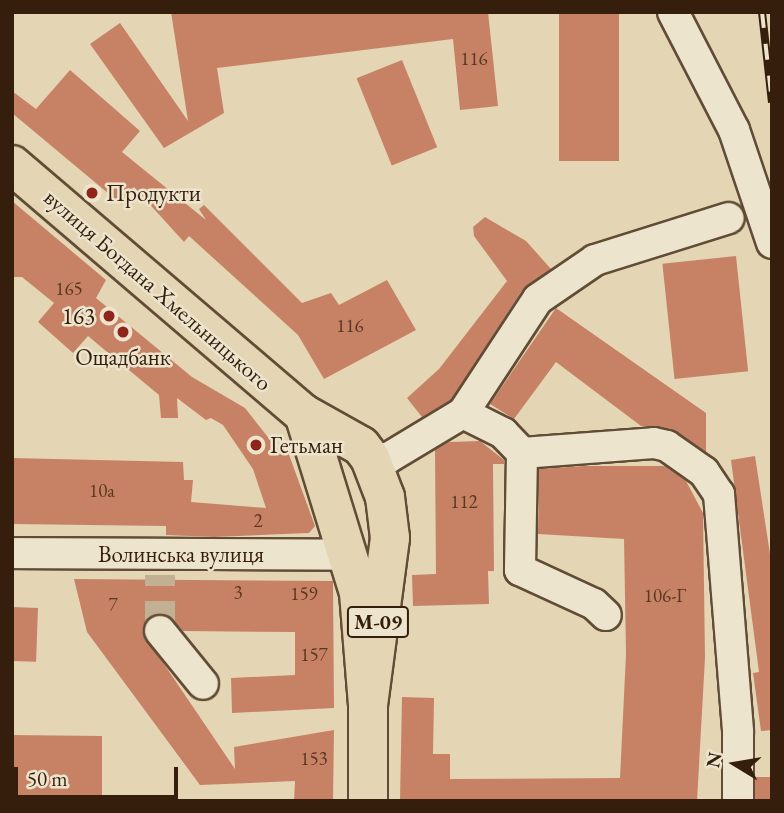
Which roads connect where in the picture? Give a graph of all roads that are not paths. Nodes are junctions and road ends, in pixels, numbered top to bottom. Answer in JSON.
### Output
{"nodes":[{"id":1,"x":673,"y":12,"type":"edge"},
{"id":2,"x":12,"y":165,"type":"edge"},
{"id":3,"x":729,"y":218,"type":"dead end"},
{"id":4,"x":772,"y":243,"type":"edge"},
{"id":5,"x":463,"y":413,"type":"junction"},
{"id":6,"x":304,"y":414,"type":"junction"},
{"id":7,"x":365,"y":452,"type":"junction"},
{"id":8,"x":522,"y":453,"type":"junction"},
{"id":9,"x":323,"y":486,"type":"junction"},
{"id":10,"x":390,"y":538,"type":"junction"},
{"id":11,"x":12,"y":553,"type":"edge"},
{"id":12,"x":349,"y":555,"type":"junction"},
{"id":13,"x":606,"y":615,"type":"dead end"},
{"id":14,"x":160,"y":631,"type":"tunnel mouth"},
{"id":15,"x":203,"y":684,"type":"dead end"},
{"id":16,"x":368,"y":706,"type":"junction"},
{"id":17,"x":368,"y":801,"type":"edge"},
{"id":18,"x":738,"y":801,"type":"edge"}],
"edges":[{"from":1,"to":4,"type":"street"},
{"from":2,"to":6,"type":"main road","name":"вулиця Богдана Хмельницького"},
{"from":3,"to":5,"type":"street"},
{"from":5,"to":7,"type":"street"},
{"from":5,"to":8,"type":"street"},
{"from":6,"to":7,"type":"main road","name":"вулиця Богдана Хмельницького"},
{"from":6,"to":9,"type":"main road","number":"М-09"},
{"from":7,"to":9,"type":"main road"},
{"from":7,"to":10,"type":"main road","number":"М-09"},
{"from":8,"to":13,"type":"street"},
{"from":8,"to":18,"type":"street"},
{"from":9,"to":12,"type":"main road","number":"М-09"},
{"from":10,"to":12,"type":"main road"},
{"from":10,"to":16,"type":"main road","number":"М-09"},
{"from":11,"to":12,"type":"street","name":"Волинська вулиця"},
{"from":12,"to":16,"type":"main road","number":"М-09"},
{"from":14,"to":15,"type":"street"},
{"from":16,"to":17,"type":"main road","number":"М-09"}]}
